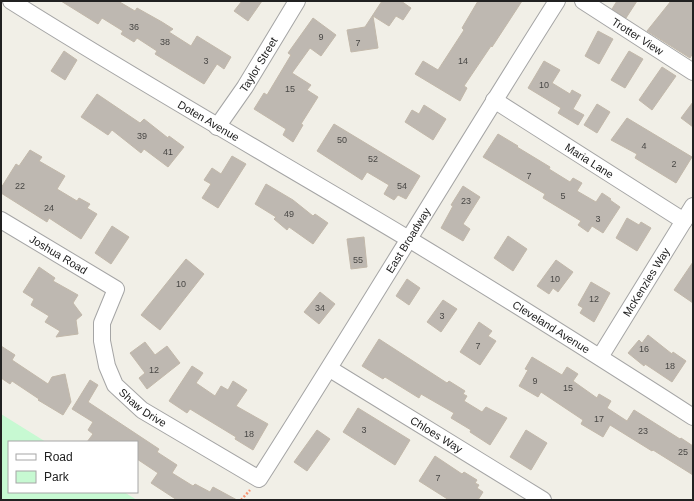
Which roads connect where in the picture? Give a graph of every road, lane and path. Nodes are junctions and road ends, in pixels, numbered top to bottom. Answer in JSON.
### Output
{"nodes":[{"id":1,"x":10,"y":1,"type":"edge"},
{"id":2,"x":297,"y":1,"type":"edge"},
{"id":3,"x":557,"y":1,"type":"edge"},
{"id":4,"x":583,"y":1,"type":"edge"},
{"id":5,"x":693,"y":72,"type":"edge"},
{"id":6,"x":494,"y":100,"type":"junction"},
{"id":7,"x":217,"y":127,"type":"junction"},
{"id":8,"x":693,"y":206,"type":"edge"},
{"id":9,"x":1,"y":220,"type":"edge"},
{"id":10,"x":684,"y":221,"type":"junction"},
{"id":11,"x":408,"y":239,"type":"junction"},
{"id":12,"x":116,"y":289,"type":"joint"},
{"id":13,"x":600,"y":357,"type":"junction"},
{"id":14,"x":330,"y":368,"type":"junction"},
{"id":15,"x":693,"y":417,"type":"edge"},
{"id":16,"x":260,"y":479,"type":"joint"},
{"id":17,"x":543,"y":500,"type":"edge"}],
"edges":[{"from":1,"to":7,"type":"street","name":"Doten Avenue"},
{"from":2,"to":7,"type":"street","name":"Taylor Street"},
{"from":3,"to":6,"type":"street","name":"East Broadway"},
{"from":4,"to":5,"type":"street","name":"Trotter View"},
{"from":6,"to":10,"type":"street","name":"Maria Lane"},
{"from":6,"to":11,"type":"street","name":"East Broadway"},
{"from":7,"to":11,"type":"street","name":"Doten Avenue"},
{"from":8,"to":10,"type":"street","name":"McKenzies Way"},
{"from":9,"to":12,"type":"street","name":"Joshua Road"},
{"from":10,"to":13,"type":"street","name":"McKenzies Way"},
{"from":11,"to":13,"type":"street","name":"Cleveland Avenue"},
{"from":11,"to":14,"type":"street","name":"East Broadway"},
{"from":12,"to":16,"type":"street","name":"Shaw Drive"},
{"from":13,"to":15,"type":"street","name":"Cleveland Avenue"},
{"from":14,"to":16,"type":"street","name":"East Broadway"},
{"from":14,"to":17,"type":"street","name":"Chloes Way"}]}
